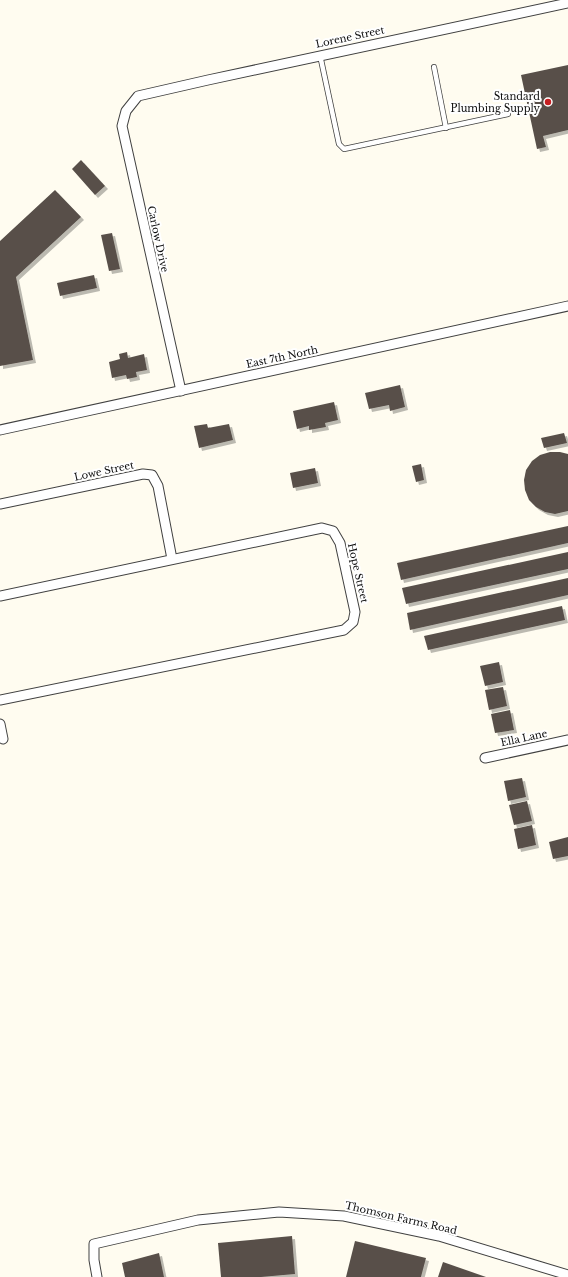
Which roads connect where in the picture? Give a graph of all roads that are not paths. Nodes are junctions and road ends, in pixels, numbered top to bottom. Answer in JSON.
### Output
{"nodes":[{"id":1,"x":557,"y":2,"type":"edge"},
{"id":2,"x":568,"y":3,"type":"edge"},
{"id":3,"x":320,"y":55,"type":"junction"},
{"id":4,"x":434,"y":67,"type":"dead end"},
{"id":5,"x":138,"y":96,"type":"joint"},
{"id":6,"x":508,"y":114,"type":"dead end"},
{"id":7,"x":446,"y":128,"type":"junction"},
{"id":8,"x":568,"y":306,"type":"edge"},
{"id":9,"x":181,"y":391,"type":"junction"},
{"id":10,"x":0,"y":430,"type":"edge"},
{"id":11,"x":0,"y":504,"type":"edge"},
{"id":12,"x":172,"y":559,"type":"junction"},
{"id":13,"x":0,"y":596,"type":"edge"},
{"id":14,"x":0,"y":700,"type":"edge"},
{"id":15,"x":0,"y":724,"type":"edge"},
{"id":16,"x":3,"y":739,"type":"dead end"},
{"id":17,"x":568,"y":740,"type":"edge"},
{"id":18,"x":485,"y":758,"type":"dead end"},
{"id":19,"x":568,"y":1275,"type":"edge"},
{"id":20,"x":97,"y":1277,"type":"edge"}],
"edges":[{"from":1,"to":2,"type":"street","name":"Lorene Street"},
{"from":1,"to":3,"type":"street","name":"Lorene Street"},
{"from":3,"to":5,"type":"street","name":"Lorene Street"},
{"from":3,"to":7,"type":"lane"},
{"from":4,"to":7,"type":"lane"},
{"from":5,"to":9,"type":"street","name":"Carlow Drive"},
{"from":6,"to":7,"type":"lane"},
{"from":8,"to":9,"type":"street","name":"East 7th North"},
{"from":9,"to":10,"type":"street","name":"East 7th North"},
{"from":11,"to":12,"type":"street","name":"Lowe Street"},
{"from":12,"to":13,"type":"street","name":"Hope Street"},
{"from":12,"to":14,"type":"street","name":"Hope Street"},
{"from":15,"to":16,"type":"street"},
{"from":17,"to":18,"type":"street","name":"Ella Lane"},
{"from":19,"to":20,"type":"street","name":"Thomson Farms Road"}]}
